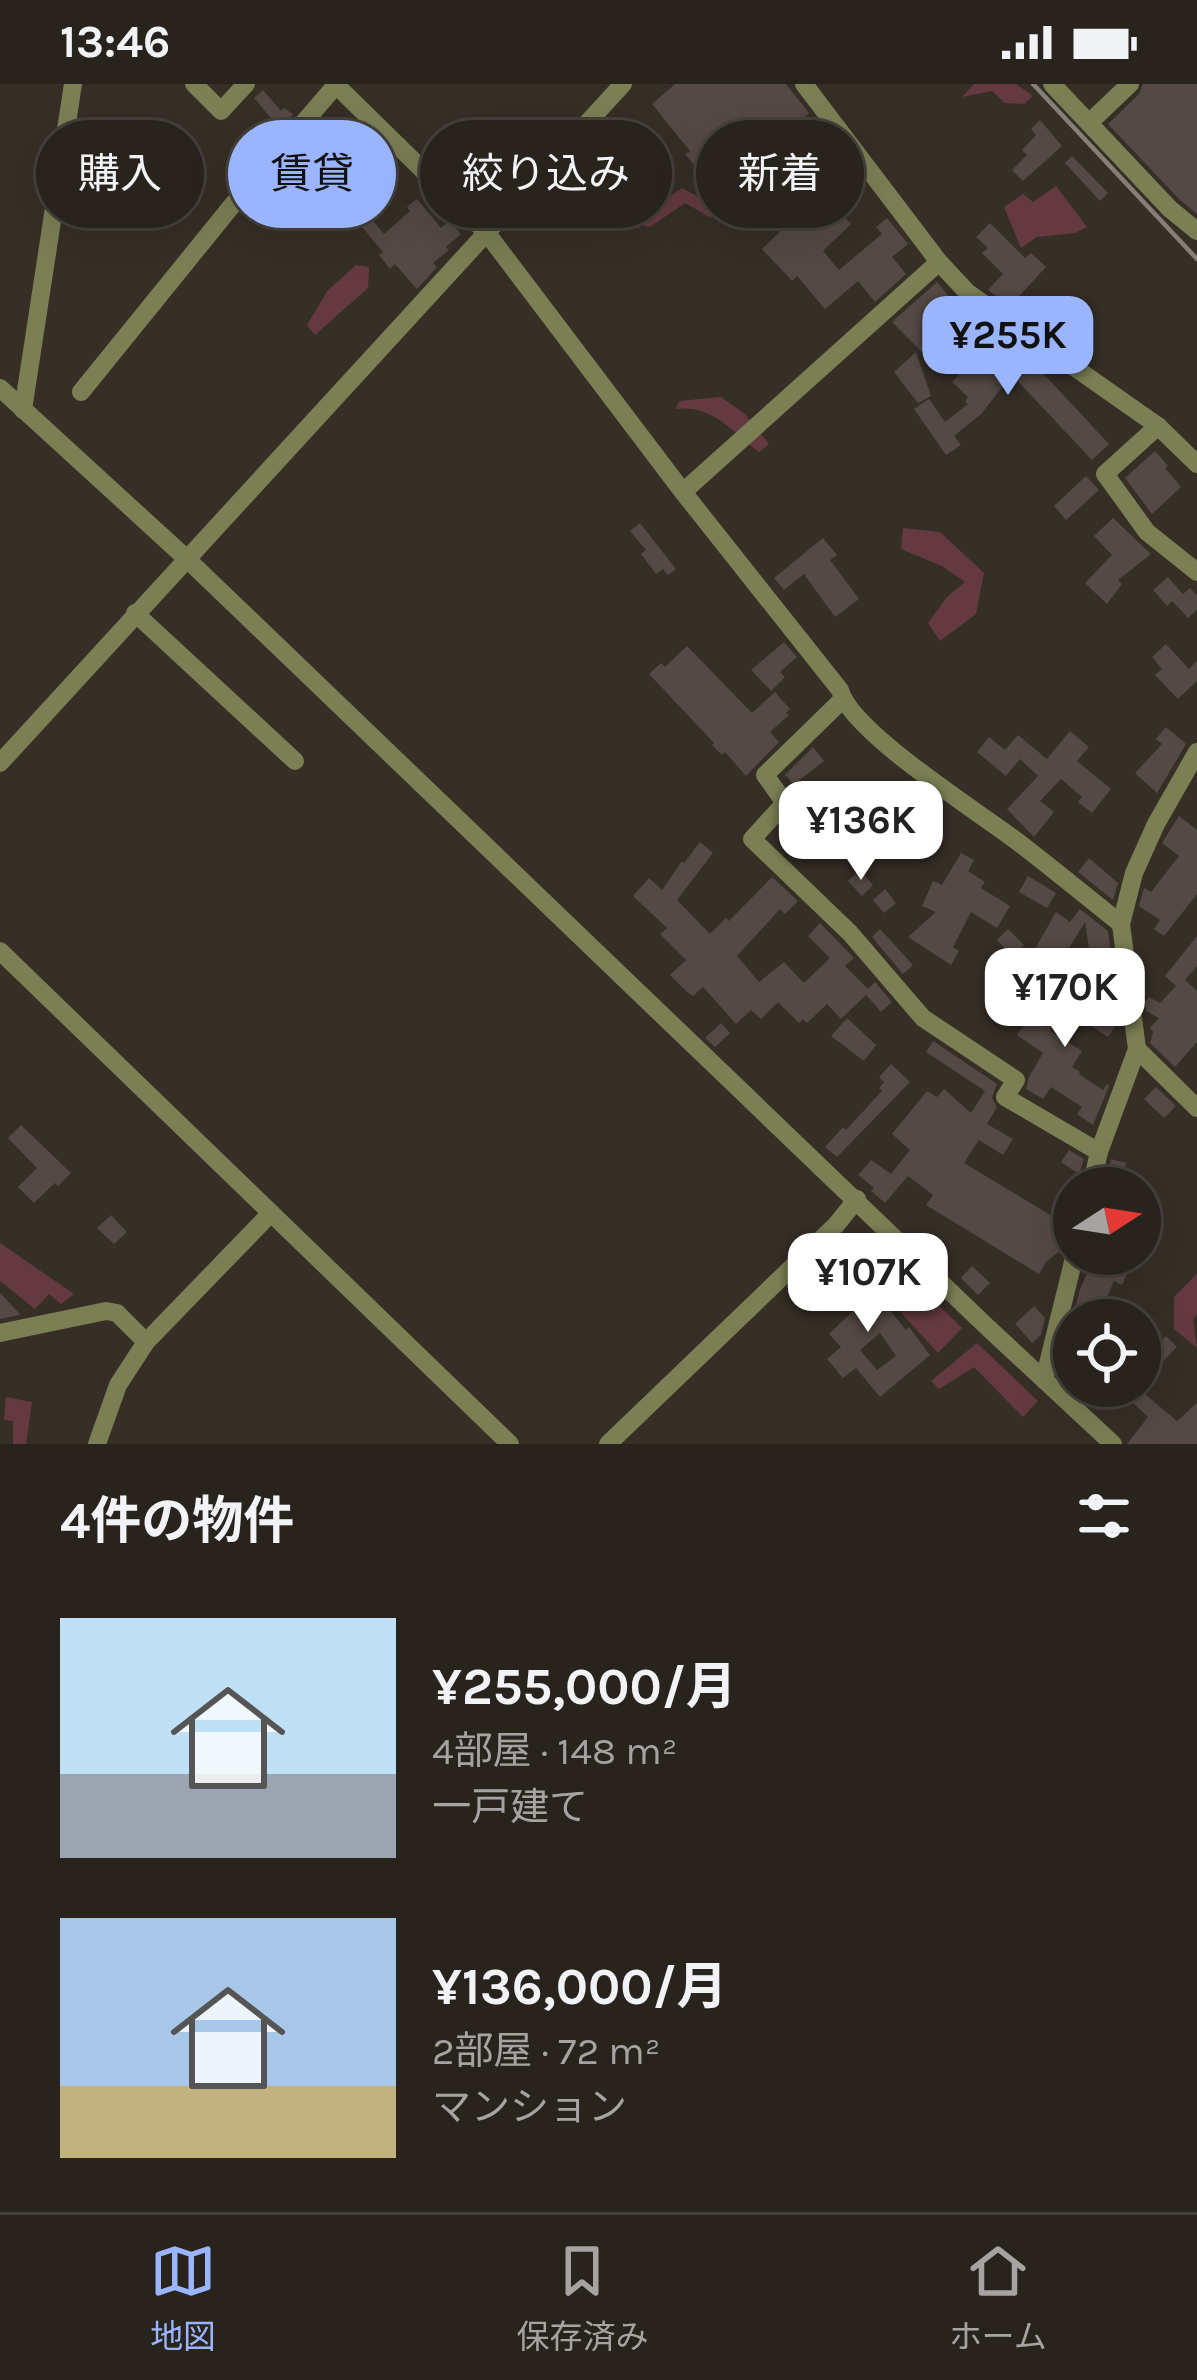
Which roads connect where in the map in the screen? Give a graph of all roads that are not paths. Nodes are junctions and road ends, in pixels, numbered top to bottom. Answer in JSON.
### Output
{"nodes":[{"id":1,"x":73,"y":84,"type":"edge"},
{"id":2,"x":194,"y":84,"type":"edge"},
{"id":3,"x":246,"y":84,"type":"edge"},
{"id":4,"x":622,"y":84,"type":"edge"},
{"id":5,"x":804,"y":84,"type":"edge"},
{"id":6,"x":1052,"y":84,"type":"edge"},
{"id":7,"x":1130,"y":84,"type":"edge"},
{"id":8,"x":336,"y":85,"type":"edge"},
{"id":9,"x":1089,"y":123,"type":"junction"},
{"id":10,"x":1197,"y":231,"type":"edge"},
{"id":11,"x":486,"y":232,"type":"junction"},
{"id":12,"x":939,"y":262,"type":"junction"},
{"id":13,"x":0,"y":388,"type":"edge"},
{"id":14,"x":82,"y":392,"type":"dead end"},
{"id":15,"x":23,"y":410,"type":"junction"},
{"id":16,"x":1158,"y":426,"type":"junction"},
{"id":17,"x":1197,"y":464,"type":"edge"},
{"id":18,"x":683,"y":492,"type":"junction"},
{"id":19,"x":188,"y":560,"type":"junction"},
{"id":20,"x":1197,"y":572,"type":"edge"},
{"id":21,"x":135,"y":614,"type":"junction"},
{"id":22,"x":843,"y":699,"type":"junction"},
{"id":23,"x":1197,"y":752,"type":"edge"},
{"id":24,"x":295,"y":761,"type":"dead end"},
{"id":25,"x":0,"y":764,"type":"edge"},
{"id":26,"x":1121,"y":925,"type":"junction"},
{"id":27,"x":0,"y":951,"type":"edge"},
{"id":28,"x":1136,"y":1049,"type":"junction"},
{"id":29,"x":1197,"y":1108,"type":"edge"},
{"id":30,"x":1100,"y":1152,"type":"junction"},
{"id":31,"x":1096,"y":1167,"type":"edge"},
{"id":32,"x":857,"y":1199,"type":"junction"},
{"id":33,"x":272,"y":1213,"type":"junction"},
{"id":34,"x":1070,"y":1275,"type":"edge"},
{"id":35,"x":0,"y":1333,"type":"edge"},
{"id":36,"x":146,"y":1342,"type":"junction"},
{"id":37,"x":1044,"y":1380,"type":"junction"},
{"id":38,"x":97,"y":1444,"type":"edge"},
{"id":39,"x":509,"y":1444,"type":"edge"},
{"id":40,"x":608,"y":1444,"type":"edge"},
{"id":41,"x":1112,"y":1444,"type":"edge"}],
"edges":[{"from":1,"to":15,"type":"street"},
{"from":2,"to":3,"type":"street"},
{"from":4,"to":11,"type":"street"},
{"from":5,"to":12,"type":"street"},
{"from":6,"to":9,"type":"street"},
{"from":7,"to":9,"type":"street"},
{"from":8,"to":11,"type":"street"},
{"from":8,"to":14,"type":"street"},
{"from":9,"to":10,"type":"street"},
{"from":11,"to":18,"type":"street"},
{"from":11,"to":19,"type":"street"},
{"from":12,"to":16,"type":"street"},
{"from":12,"to":18,"type":"street"},
{"from":13,"to":15,"type":"street"},
{"from":15,"to":19,"type":"street"},
{"from":16,"to":17,"type":"street"},
{"from":16,"to":20,"type":"street"},
{"from":18,"to":22,"type":"street"},
{"from":19,"to":21,"type":"street"},
{"from":19,"to":32,"type":"street"},
{"from":21,"to":24,"type":"street"},
{"from":21,"to":25,"type":"street"},
{"from":22,"to":26,"type":"street"},
{"from":22,"to":30,"type":"street"},
{"from":23,"to":26,"type":"street"},
{"from":26,"to":28,"type":"street"},
{"from":27,"to":33,"type":"street"},
{"from":28,"to":29,"type":"street"},
{"from":28,"to":30,"type":"street"},
{"from":30,"to":31,"type":"street"},
{"from":32,"to":37,"type":"street"},
{"from":32,"to":40,"type":"street"},
{"from":33,"to":36,"type":"street"},
{"from":33,"to":39,"type":"street"},
{"from":34,"to":37,"type":"street"},
{"from":35,"to":36,"type":"street"},
{"from":36,"to":38,"type":"street"},
{"from":37,"to":41,"type":"street"}]}
